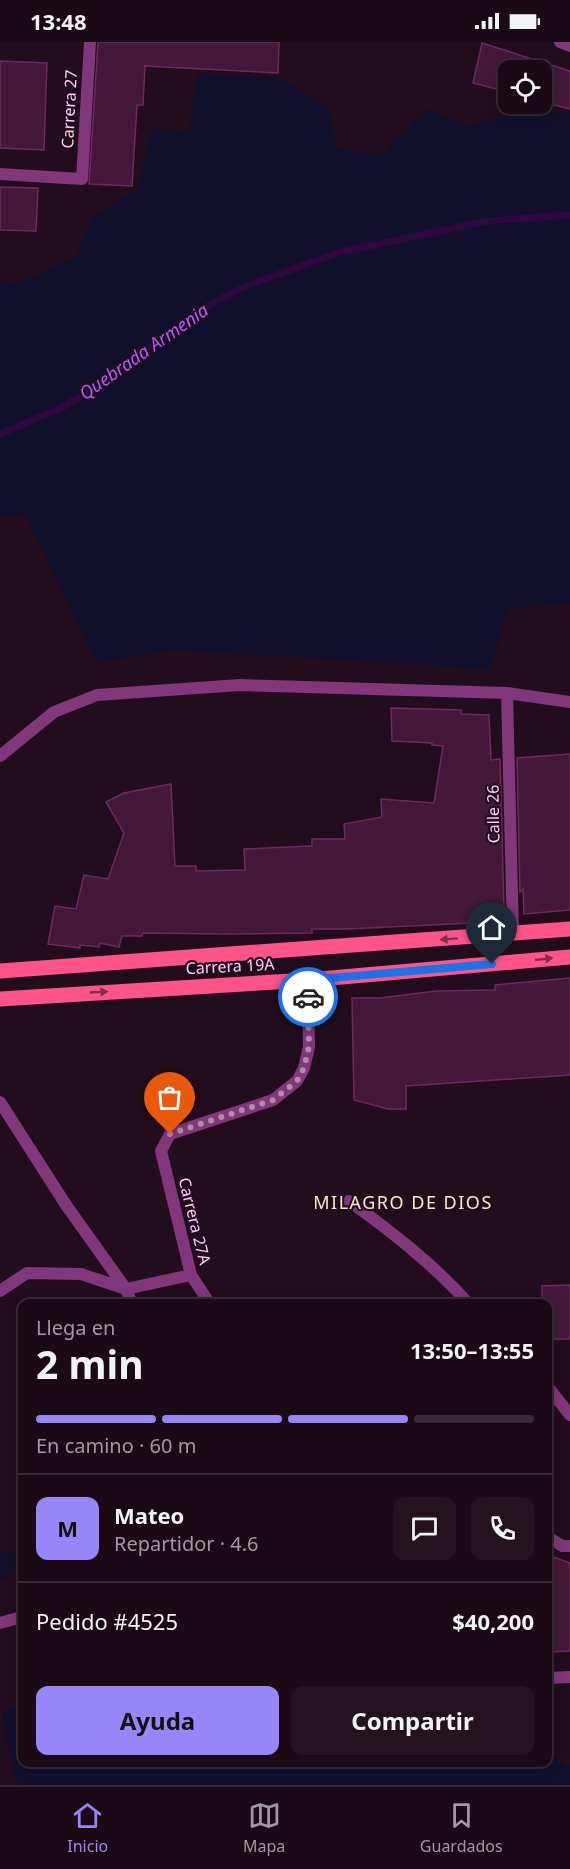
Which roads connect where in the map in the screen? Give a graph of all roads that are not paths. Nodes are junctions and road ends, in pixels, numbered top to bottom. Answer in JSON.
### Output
{"nodes":[{"id":1,"x":90,"y":42,"type":"edge"},
{"id":2,"x":560,"y":42,"type":"edge"},
{"id":3,"x":570,"y":46,"type":"edge"},
{"id":4,"x":0,"y":174,"type":"edge"},
{"id":5,"x":507,"y":693,"type":"junction"},
{"id":6,"x":570,"y":702,"type":"edge"},
{"id":7,"x":0,"y":756,"type":"edge"},
{"id":8,"x":570,"y":929,"type":"edge"},
{"id":9,"x":513,"y":934,"type":"junction"},
{"id":10,"x":570,"y":957,"type":"edge"},
{"id":11,"x":0,"y":971,"type":"edge"},
{"id":12,"x":308,"y":980,"type":"junction"},
{"id":13,"x":0,"y":999,"type":"edge"},
{"id":14,"x":0,"y":1102,"type":"edge"},
{"id":15,"x":349,"y":1201,"type":"dead end"},
{"id":16,"x":191,"y":1275,"type":"junction"},
{"id":17,"x":126,"y":1289,"type":"junction"},
{"id":18,"x":0,"y":1291,"type":"edge"},
{"id":19,"x":130,"y":1299,"type":"edge"},
{"id":20,"x":207,"y":1299,"type":"edge"},
{"id":21,"x":464,"y":1299,"type":"edge"},
{"id":22,"x":552,"y":1392,"type":"edge"},
{"id":23,"x":570,"y":1415,"type":"edge"},
{"id":24,"x":552,"y":1540,"type":"edge"},
{"id":25,"x":570,"y":1546,"type":"edge"},
{"id":26,"x":18,"y":1618,"type":"edge"},
{"id":27,"x":0,"y":1623,"type":"edge"},
{"id":28,"x":570,"y":1677,"type":"edge"},
{"id":29,"x":552,"y":1678,"type":"edge"}],
"edges":[{"from":1,"to":4,"type":"street","name":"Carrera 27"},
{"from":2,"to":3,"type":"street"},
{"from":5,"to":6,"type":"street"},
{"from":5,"to":7,"type":"street"},
{"from":5,"to":9,"type":"street","name":"Calle 26"},
{"from":8,"to":9,"type":"main road","name":"Carrera 19A"},
{"from":9,"to":11,"type":"main road","name":"Carrera 19A","one_way":true},
{"from":12,"to":10,"type":"main road","name":"Carrera 19A","one_way":true},
{"from":13,"to":12,"type":"main road","name":"Carrera 19A","one_way":true},
{"from":12,"to":16,"type":"street","name":"Carrera 27A"},
{"from":14,"to":17,"type":"street"},
{"from":15,"to":21,"type":"street"},
{"from":16,"to":17,"type":"street"},
{"from":16,"to":20,"type":"street","name":"Carrera 27A"},
{"from":17,"to":18,"type":"street"},
{"from":17,"to":19,"type":"street"},
{"from":22,"to":23,"type":"street"},
{"from":24,"to":25,"type":"street"},
{"from":26,"to":27,"type":"street"},
{"from":28,"to":29,"type":"street"}]}
